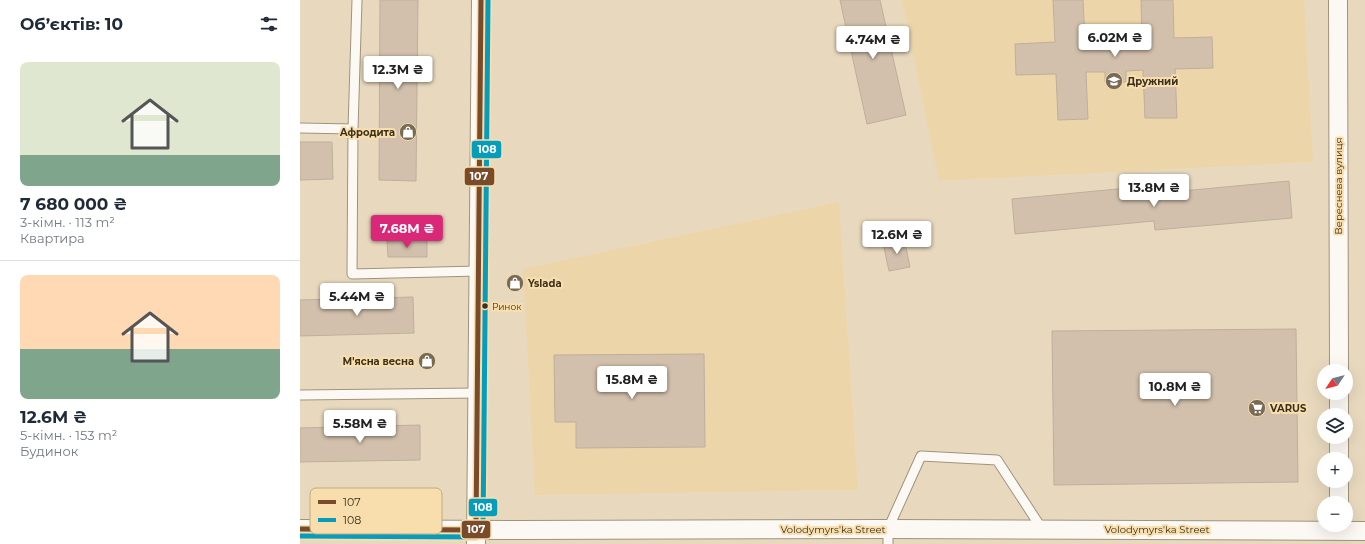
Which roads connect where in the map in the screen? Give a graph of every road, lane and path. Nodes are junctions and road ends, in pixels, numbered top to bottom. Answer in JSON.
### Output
{"nodes":[{"id":1,"x":357,"y":0,"type":"edge"},
{"id":2,"x":481,"y":0,"type":"edge"},
{"id":3,"x":1338,"y":0,"type":"edge"},
{"id":4,"x":300,"y":128,"type":"edge"},
{"id":5,"x":353,"y":129,"type":"junction"},
{"id":6,"x":479,"y":271,"type":"junction"},
{"id":7,"x":1339,"y":364,"type":"edge"},
{"id":8,"x":477,"y":393,"type":"junction"},
{"id":9,"x":300,"y":395,"type":"edge"},
{"id":10,"x":1317,"y":527,"type":"edge"},
{"id":11,"x":300,"y":529,"type":"edge"},
{"id":12,"x":310,"y":529,"type":"edge"},
{"id":13,"x":1042,"y":529,"type":"junction"},
{"id":14,"x":1353,"y":529,"type":"edge"},
{"id":15,"x":1365,"y":531,"type":"edge"},
{"id":16,"x":410,"y":534,"type":"edge"},
{"id":17,"x":888,"y":536,"type":"edge"},
{"id":18,"x":476,"y":537,"type":"edge"}],
"edges":[{"from":1,"to":5,"type":"lane"},
{"from":2,"to":6,"type":"street"},
{"from":3,"to":7,"type":"street","name":"Вереснева вулиця"},
{"from":4,"to":5,"type":"lane"},
{"from":5,"to":6,"type":"lane"},
{"from":6,"to":8,"type":"street"},
{"from":8,"to":9,"type":"lane"},
{"from":8,"to":18,"type":"street"},
{"from":10,"to":13,"type":"street","name":"Volodymyrs'ka Street"},
{"from":11,"to":12,"type":"street","name":"Volodymyrs'ka Street"},
{"from":13,"to":17,"type":"street","name":"Volodymyrs'ka Street"},
{"from":13,"to":17,"type":"lane"},
{"from":14,"to":15,"type":"street","name":"Volodymyrs'ka Street"},
{"from":16,"to":18,"type":"street","name":"Volodymyrs'ka Street"},
{"from":17,"to":18,"type":"street","name":"Volodymyrs'ka Street"}]}
